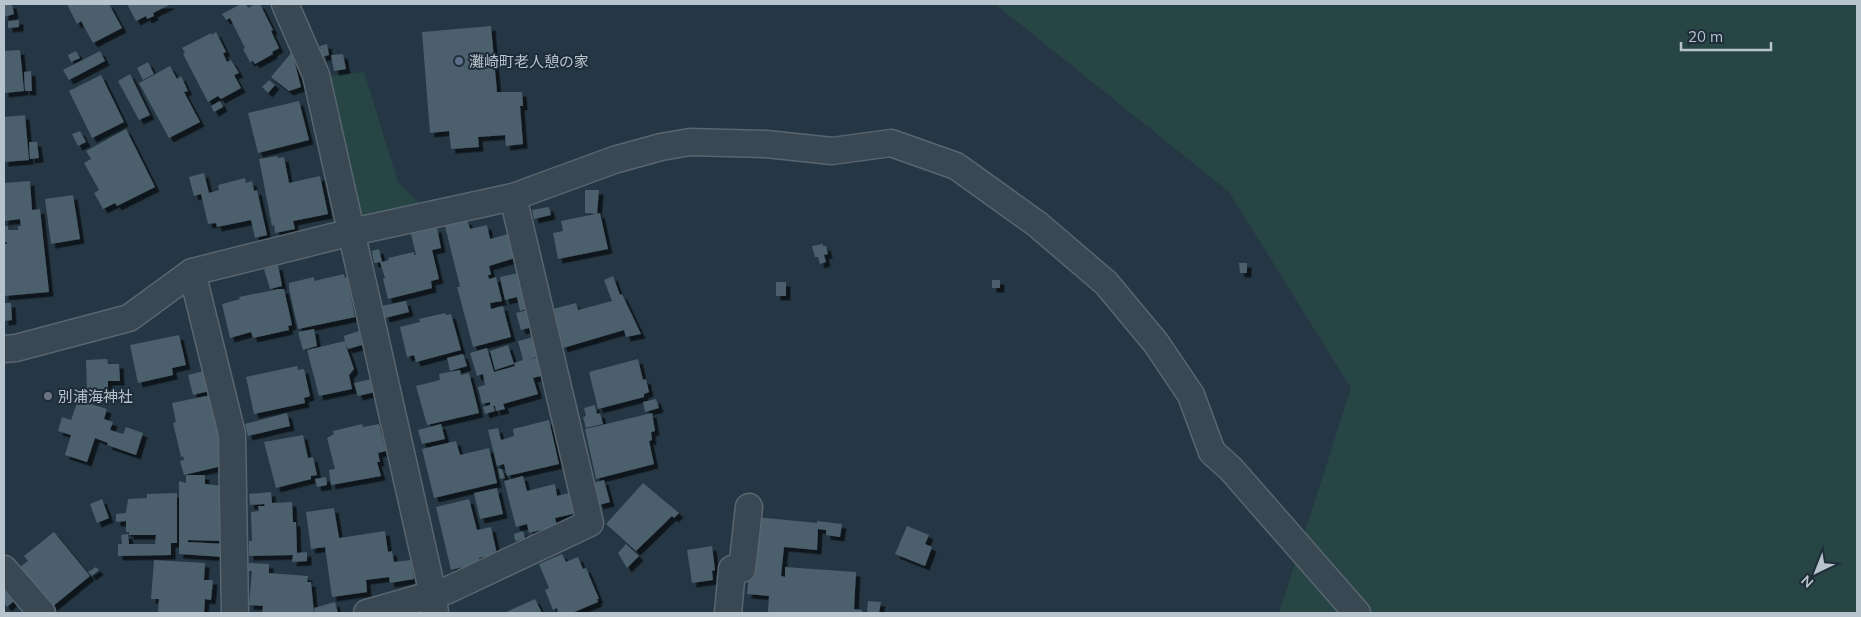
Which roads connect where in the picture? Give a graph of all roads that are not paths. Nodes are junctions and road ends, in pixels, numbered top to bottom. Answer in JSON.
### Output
{"nodes":[{"id":1,"x":285,"y":4,"type":"edge"},
{"id":2,"x":513,"y":197,"type":"junction"},
{"id":3,"x":352,"y":232,"type":"junction"},
{"id":4,"x":192,"y":272,"type":"junction"},
{"id":5,"x":4,"y":349,"type":"edge"},
{"id":6,"x":749,"y":507,"type":"dead end"},
{"id":7,"x":4,"y":569,"type":"edge"},
{"id":8,"x":434,"y":604,"type":"edge"},
{"id":9,"x":42,"y":613,"type":"edge"},
{"id":10,"x":235,"y":613,"type":"edge"},
{"id":11,"x":367,"y":613,"type":"edge"},
{"id":12,"x":728,"y":613,"type":"edge"},
{"id":13,"x":1356,"y":613,"type":"edge"}],
"edges":[{"from":1,"to":3,"type":"street"},
{"from":2,"to":3,"type":"street"},
{"from":2,"to":8,"type":"street"},
{"from":2,"to":13,"type":"street"},
{"from":3,"to":4,"type":"street"},
{"from":3,"to":8,"type":"street"},
{"from":4,"to":5,"type":"street"},
{"from":4,"to":10,"type":"street"},
{"from":6,"to":12,"type":"street"},
{"from":7,"to":9,"type":"street"},
{"from":8,"to":11,"type":"street"}]}
